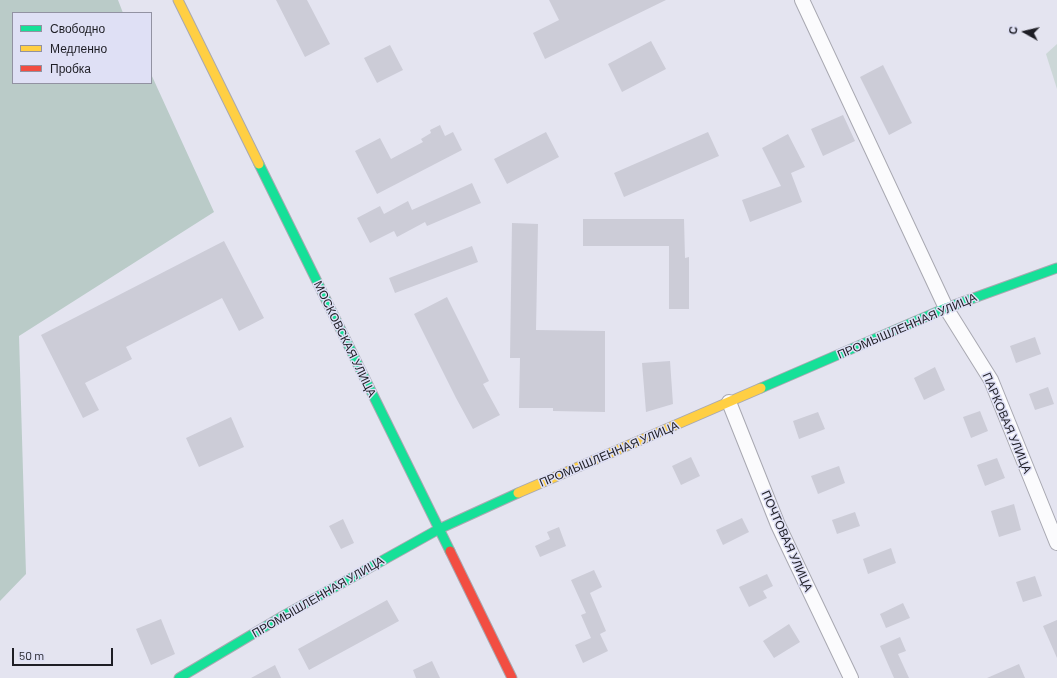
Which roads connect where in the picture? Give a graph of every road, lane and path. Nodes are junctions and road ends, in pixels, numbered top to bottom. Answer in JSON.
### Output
{"nodes":[{"id":1,"x":178,"y":0,"type":"edge"},
{"id":2,"x":802,"y":0,"type":"edge"},
{"id":3,"x":1057,"y":268,"type":"edge"},
{"id":4,"x":946,"y":308,"type":"junction"},
{"id":5,"x":729,"y":402,"type":"junction"},
{"id":6,"x":439,"y":529,"type":"junction"},
{"id":7,"x":1057,"y":543,"type":"edge"},
{"id":8,"x":179,"y":678,"type":"edge"},
{"id":9,"x":512,"y":678,"type":"edge"},
{"id":10,"x":852,"y":678,"type":"edge"}],
"edges":[{"from":1,"to":6,"type":"main road","name":"МОСКОВСКАЯ УЛИЦА"},
{"from":2,"to":4,"type":"street","name":"ПАРКОВАЯ УЛИЦА"},
{"from":3,"to":4,"type":"main road","name":"ПРОМЫШЛЕННАЯ УЛИЦА"},
{"from":4,"to":5,"type":"main road","name":"ПРОМЫШЛЕННАЯ УЛИЦА"},
{"from":4,"to":7,"type":"street","name":"ПАРКОВАЯ УЛИЦА"},
{"from":5,"to":6,"type":"main road","name":"ПРОМЫШЛЕННАЯ УЛИЦА"},
{"from":5,"to":10,"type":"street","name":"ПОЧТОВАЯ УЛИЦА"},
{"from":6,"to":8,"type":"main road","name":"ПРОМЫШЛЕННАЯ УЛИЦА"},
{"from":6,"to":9,"type":"main road","name":"МОСКОВСКАЯ УЛИЦА"}]}
